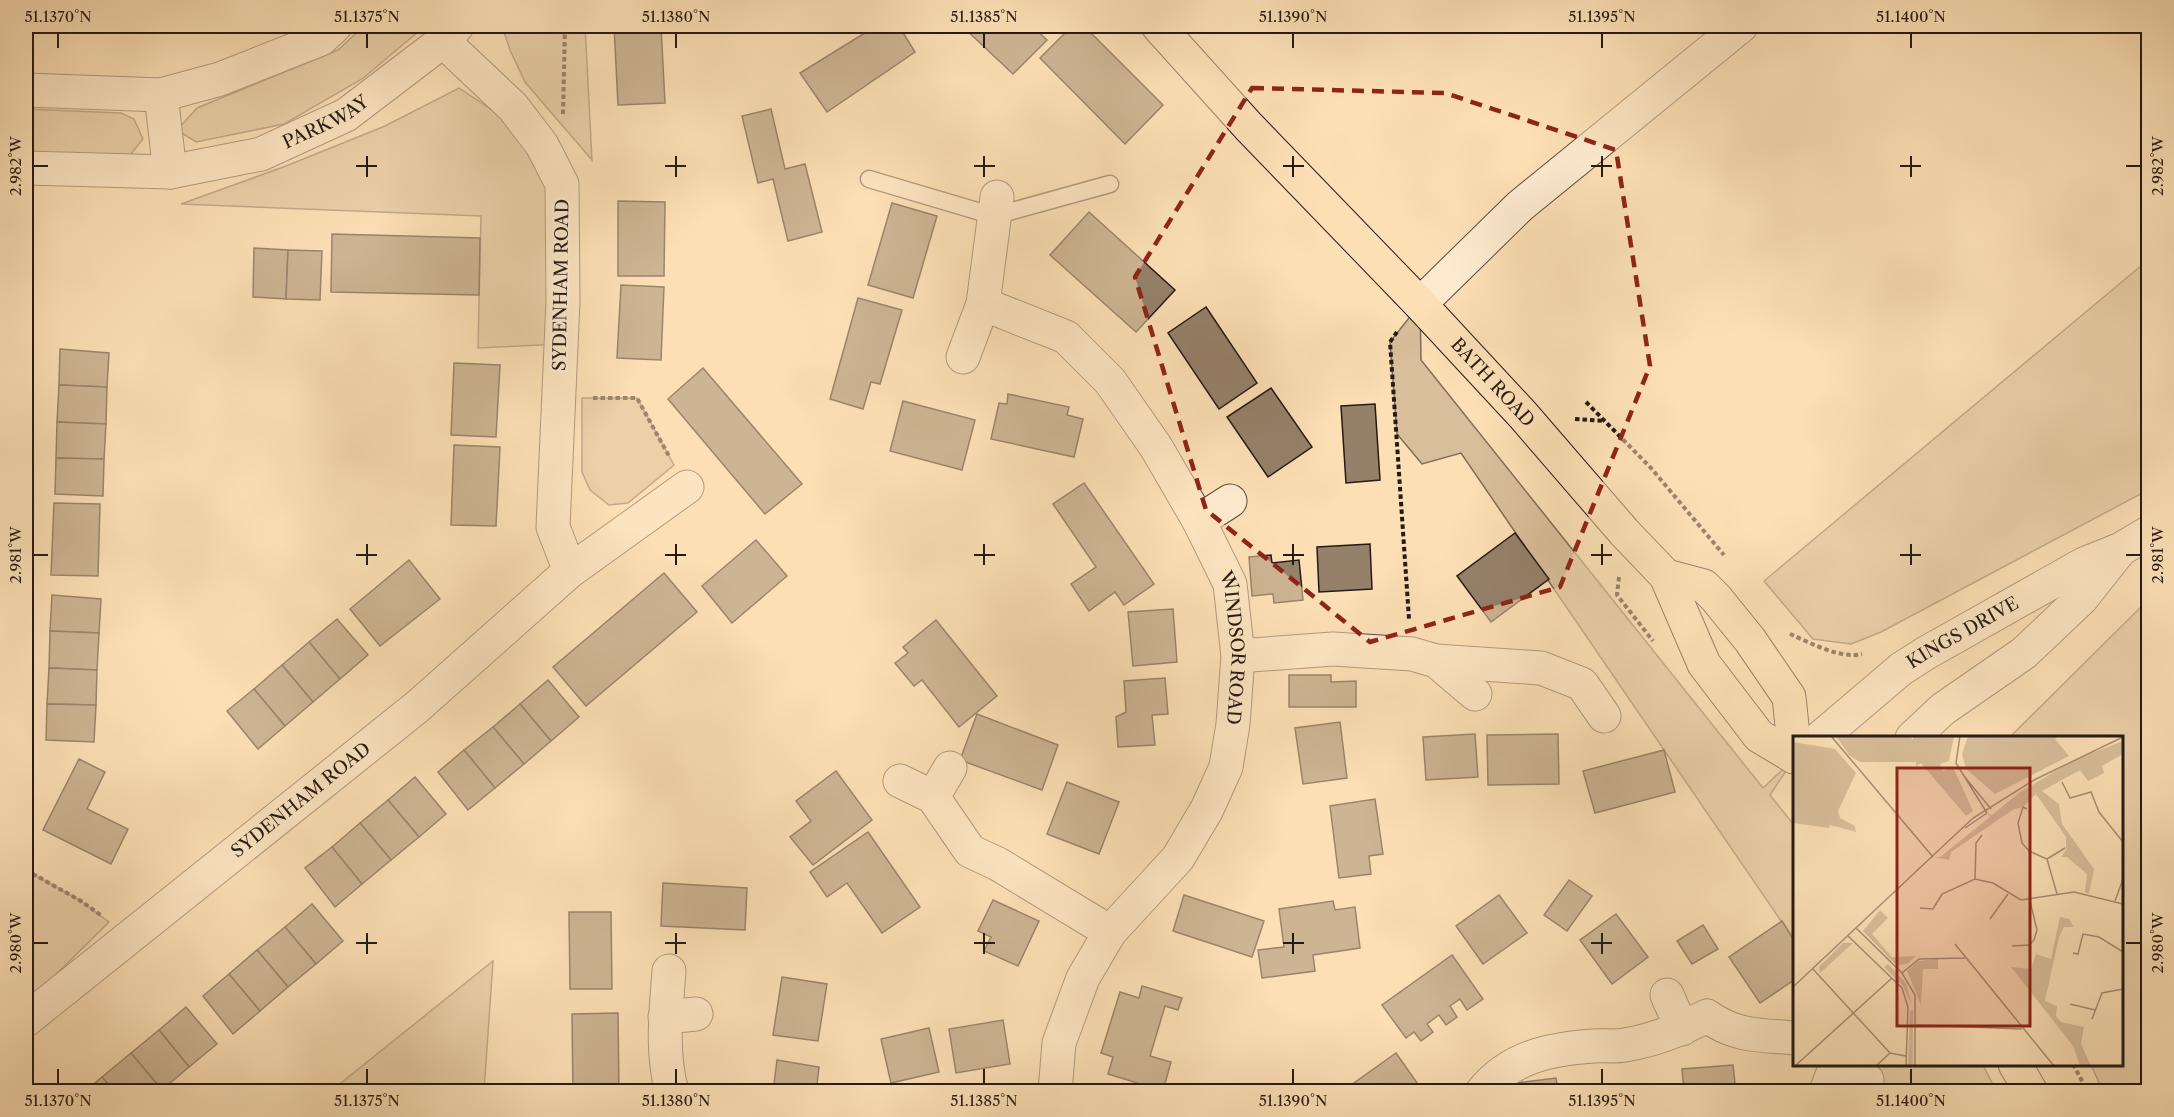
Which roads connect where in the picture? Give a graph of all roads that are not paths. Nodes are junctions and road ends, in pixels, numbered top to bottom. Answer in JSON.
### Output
{"nodes":[{"id":1,"x":335,"y":26,"type":"edge"},
{"id":2,"x":1158,"y":26,"type":"edge"},
{"id":3,"x":1741,"y":26,"type":"edge"},
{"id":4,"x":450,"y":33,"type":"edge"},
{"id":5,"x":26,"y":90,"type":"edge"},
{"id":6,"x":160,"y":95,"type":"junction"},
{"id":7,"x":26,"y":168,"type":"edge"},
{"id":8,"x":170,"y":172,"type":"junction"},
{"id":9,"x":870,"y":179,"type":"dead end"},
{"id":10,"x":1110,"y":184,"type":"dead end"},
{"id":11,"x":995,"y":206,"type":"junction"},
{"id":12,"x":983,"y":304,"type":"junction"},
{"id":13,"x":1420,"y":304,"type":"junction"},
{"id":14,"x":963,"y":357,"type":"dead end"},
{"id":15,"x":687,"y":487,"type":"road end"},
{"id":16,"x":1230,"y":501,"type":"dead end"},
{"id":17,"x":1199,"y":521,"type":"junction"},
{"id":18,"x":2135,"y":541,"type":"edge"},
{"id":19,"x":570,"y":571,"type":"junction"},
{"id":20,"x":1666,"y":576,"type":"junction"},
{"id":21,"x":1475,"y":651,"type":"dead end"},
{"id":22,"x":1238,"y":656,"type":"junction"},
{"id":23,"x":1424,"y":657,"type":"junction"},
{"id":24,"x":1475,"y":694,"type":"dead end"},
{"id":25,"x":1604,"y":716,"type":"dead end"},
{"id":26,"x":1793,"y":736,"type":"edge"},
{"id":27,"x":1822,"y":736,"type":"edge"},
{"id":28,"x":1914,"y":736,"type":"edge"},
{"id":29,"x":1793,"y":756,"type":"edge"},
{"id":30,"x":950,"y":768,"type":"dead end"},
{"id":31,"x":900,"y":781,"type":"dead end"},
{"id":32,"x":933,"y":797,"type":"junction"},
{"id":33,"x":1110,"y":932,"type":"junction"},
{"id":34,"x":669,"y":971,"type":"dead end"},
{"id":35,"x":1667,"y":995,"type":"dead end"},
{"id":36,"x":26,"y":1020,"type":"edge"},
{"id":37,"x":1682,"y":1029,"type":"junction"},
{"id":38,"x":1793,"y":1038,"type":"edge"},
{"id":39,"x":1836,"y":1066,"type":"edge"},
{"id":40,"x":2016,"y":1066,"type":"edge"},
{"id":41,"x":672,"y":1092,"type":"edge"},
{"id":42,"x":1054,"y":1092,"type":"edge"},
{"id":43,"x":1482,"y":1092,"type":"edge"},
{"id":44,"x":1826,"y":1092,"type":"edge"},
{"id":45,"x":2031,"y":1092,"type":"edge"}],
"edges":[{"from":1,"to":6,"type":"street"},
{"from":2,"to":13,"type":"main road","name":"BATH ROAD"},
{"from":3,"to":13,"type":"street"},
{"from":4,"to":8,"type":"street","name":"PARKWAY"},
{"from":4,"to":19,"type":"street","name":"SYDENHAM ROAD"},
{"from":5,"to":6,"type":"street"},
{"from":6,"to":8,"type":"street"},
{"from":7,"to":8,"type":"street","name":"PARKWAY"},
{"from":9,"to":11,"type":"lane"},
{"from":10,"to":11,"type":"lane"},
{"from":11,"to":12,"type":"street"},
{"from":12,"to":14,"type":"street"},
{"from":12,"to":17,"type":"street","name":"WINDSOR ROAD"},
{"from":13,"to":20,"type":"main road","name":"BATH ROAD"},
{"from":15,"to":19,"type":"street","name":"SYDENHAM ROAD"},
{"from":16,"to":17,"type":"street"},
{"from":17,"to":22,"type":"street","name":"WINDSOR ROAD"},
{"from":18,"to":27,"type":"street","name":"KINGS DRIVE"},
{"from":18,"to":28,"type":"street","name":"KINGS DRIVE"},
{"from":19,"to":36,"type":"street","name":"SYDENHAM ROAD"},
{"from":20,"to":26,"type":"main road"},
{"from":20,"to":29,"type":"main road"},
{"from":21,"to":23,"type":"street"},
{"from":22,"to":23,"type":"street"},
{"from":22,"to":33,"type":"street","name":"WINDSOR ROAD"},
{"from":23,"to":24,"type":"street"},
{"from":23,"to":25,"type":"street"},
{"from":30,"to":32,"type":"street"},
{"from":31,"to":32,"type":"street"},
{"from":32,"to":33,"type":"street"},
{"from":33,"to":42,"type":"street","name":"WINDSOR ROAD"},
{"from":34,"to":41,"type":"street"},
{"from":35,"to":37,"type":"street"},
{"from":37,"to":38,"type":"street"},
{"from":37,"to":43,"type":"street"},
{"from":39,"to":44,"type":"street"},
{"from":40,"to":45,"type":"main road"}]}
